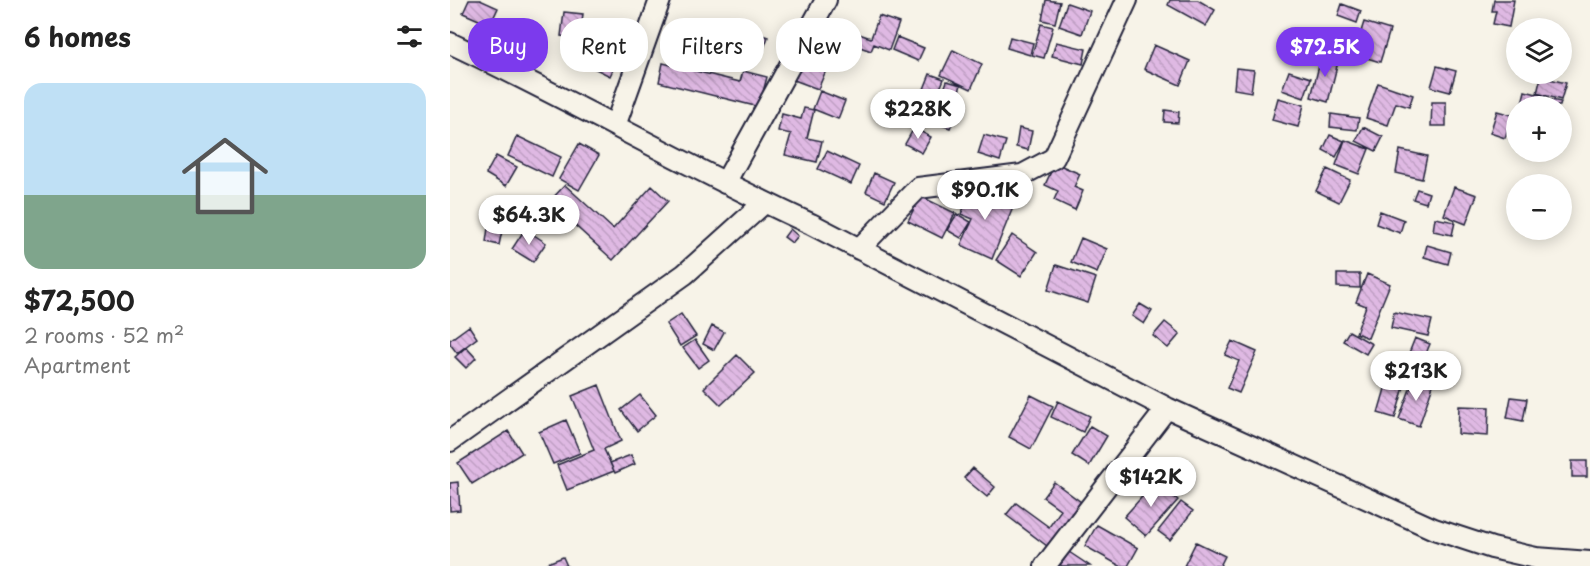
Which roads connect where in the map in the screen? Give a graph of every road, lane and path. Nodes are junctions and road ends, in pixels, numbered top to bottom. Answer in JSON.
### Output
{"nodes":[{"id":1,"x":660,"y":0,"type":"edge"},
{"id":2,"x":826,"y":0,"type":"edge"},
{"id":3,"x":1127,"y":0,"type":"edge"},
{"id":4,"x":450,"y":43,"type":"edge"},
{"id":5,"x":615,"y":126,"type":"junction"},
{"id":6,"x":725,"y":183,"type":"junction"},
{"id":7,"x":764,"y":203,"type":"junction"},
{"id":8,"x":860,"y":249,"type":"junction"},
{"id":9,"x":1167,"y":408,"type":"junction"},
{"id":10,"x":450,"y":441,"type":"edge"},
{"id":11,"x":1578,"y":563,"type":"edge"},
{"id":12,"x":1045,"y":566,"type":"edge"}],
"edges":[{"from":1,"to":5,"type":"street"},
{"from":2,"to":6,"type":"street"},
{"from":3,"to":8,"type":"street"},
{"from":4,"to":5,"type":"street"},
{"from":5,"to":6,"type":"street"},
{"from":6,"to":7,"type":"street"},
{"from":7,"to":8,"type":"street"},
{"from":7,"to":10,"type":"street"},
{"from":8,"to":9,"type":"street"},
{"from":9,"to":11,"type":"street"},
{"from":9,"to":12,"type":"street"}]}
